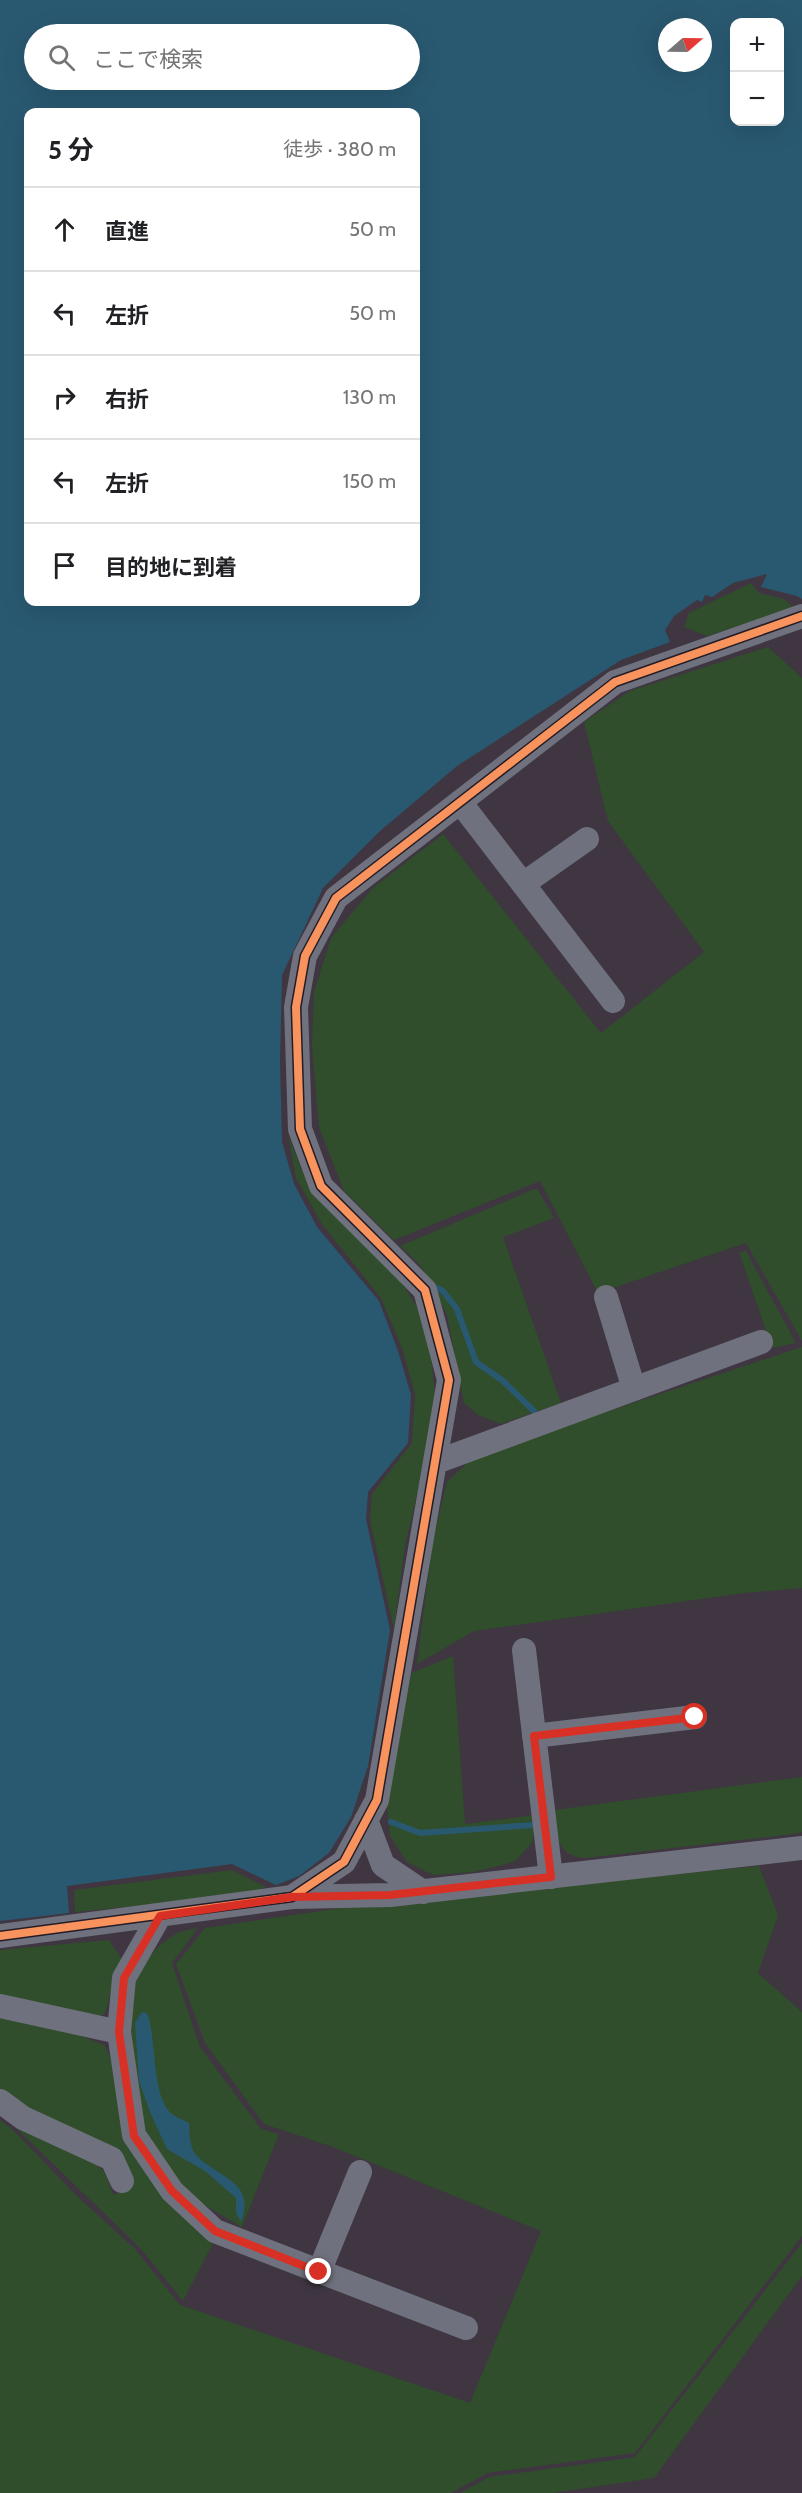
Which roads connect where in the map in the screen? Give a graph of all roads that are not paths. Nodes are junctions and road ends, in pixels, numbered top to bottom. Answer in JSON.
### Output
{"nodes":[{"id":1,"x":802,"y":616,"type":"edge"},
{"id":2,"x":460,"y":802,"type":"junction"},
{"id":3,"x":587,"y":838,"type":"dead end"},
{"id":4,"x":523,"y":884,"type":"junction"},
{"id":5,"x":613,"y":1001,"type":"dead end"},
{"id":6,"x":606,"y":1297,"type":"dead end"},
{"id":7,"x":761,"y":1342,"type":"dead end"},
{"id":8,"x":634,"y":1389,"type":"junction"},
{"id":9,"x":436,"y":1462,"type":"junction"},
{"id":10,"x":524,"y":1650,"type":"dead end"},
{"id":11,"x":695,"y":1717,"type":"dead end"},
{"id":12,"x":534,"y":1736,"type":"junction"},
{"id":13,"x":366,"y":1820,"type":"junction"},
{"id":14,"x":800,"y":1850,"type":"edge"},
{"id":15,"x":551,"y":1877,"type":"junction"},
{"id":16,"x":423,"y":1892,"type":"junction"},
{"id":17,"x":292,"y":1897,"type":"junction"},
{"id":18,"x":160,"y":1916,"type":"junction"},
{"id":19,"x":0,"y":1936,"type":"edge"},
{"id":20,"x":0,"y":2006,"type":"edge"},
{"id":21,"x":119,"y":2032,"type":"junction"},
{"id":22,"x":0,"y":2101,"type":"edge"},
{"id":23,"x":360,"y":2172,"type":"dead end"},
{"id":24,"x":122,"y":2181,"type":"dead end"},
{"id":25,"x":319,"y":2272,"type":"junction"},
{"id":26,"x":466,"y":2328,"type":"dead end"}],
"edges":[{"from":1,"to":2,"type":"street"},
{"from":2,"to":4,"type":"street"},
{"from":2,"to":9,"type":"street"},
{"from":3,"to":4,"type":"street"},
{"from":4,"to":5,"type":"street"},
{"from":6,"to":8,"type":"street"},
{"from":7,"to":8,"type":"street"},
{"from":8,"to":9,"type":"street"},
{"from":9,"to":13,"type":"street"},
{"from":10,"to":12,"type":"street"},
{"from":11,"to":12,"type":"street"},
{"from":12,"to":15,"type":"street"},
{"from":13,"to":16,"type":"street"},
{"from":13,"to":17,"type":"street"},
{"from":14,"to":15,"type":"street"},
{"from":15,"to":16,"type":"street"},
{"from":16,"to":17,"type":"street"},
{"from":17,"to":18,"type":"street"},
{"from":18,"to":19,"type":"street"},
{"from":18,"to":21,"type":"street"},
{"from":20,"to":21,"type":"street"},
{"from":21,"to":25,"type":"street"},
{"from":22,"to":24,"type":"street"},
{"from":23,"to":25,"type":"street"},
{"from":25,"to":26,"type":"street"}]}
